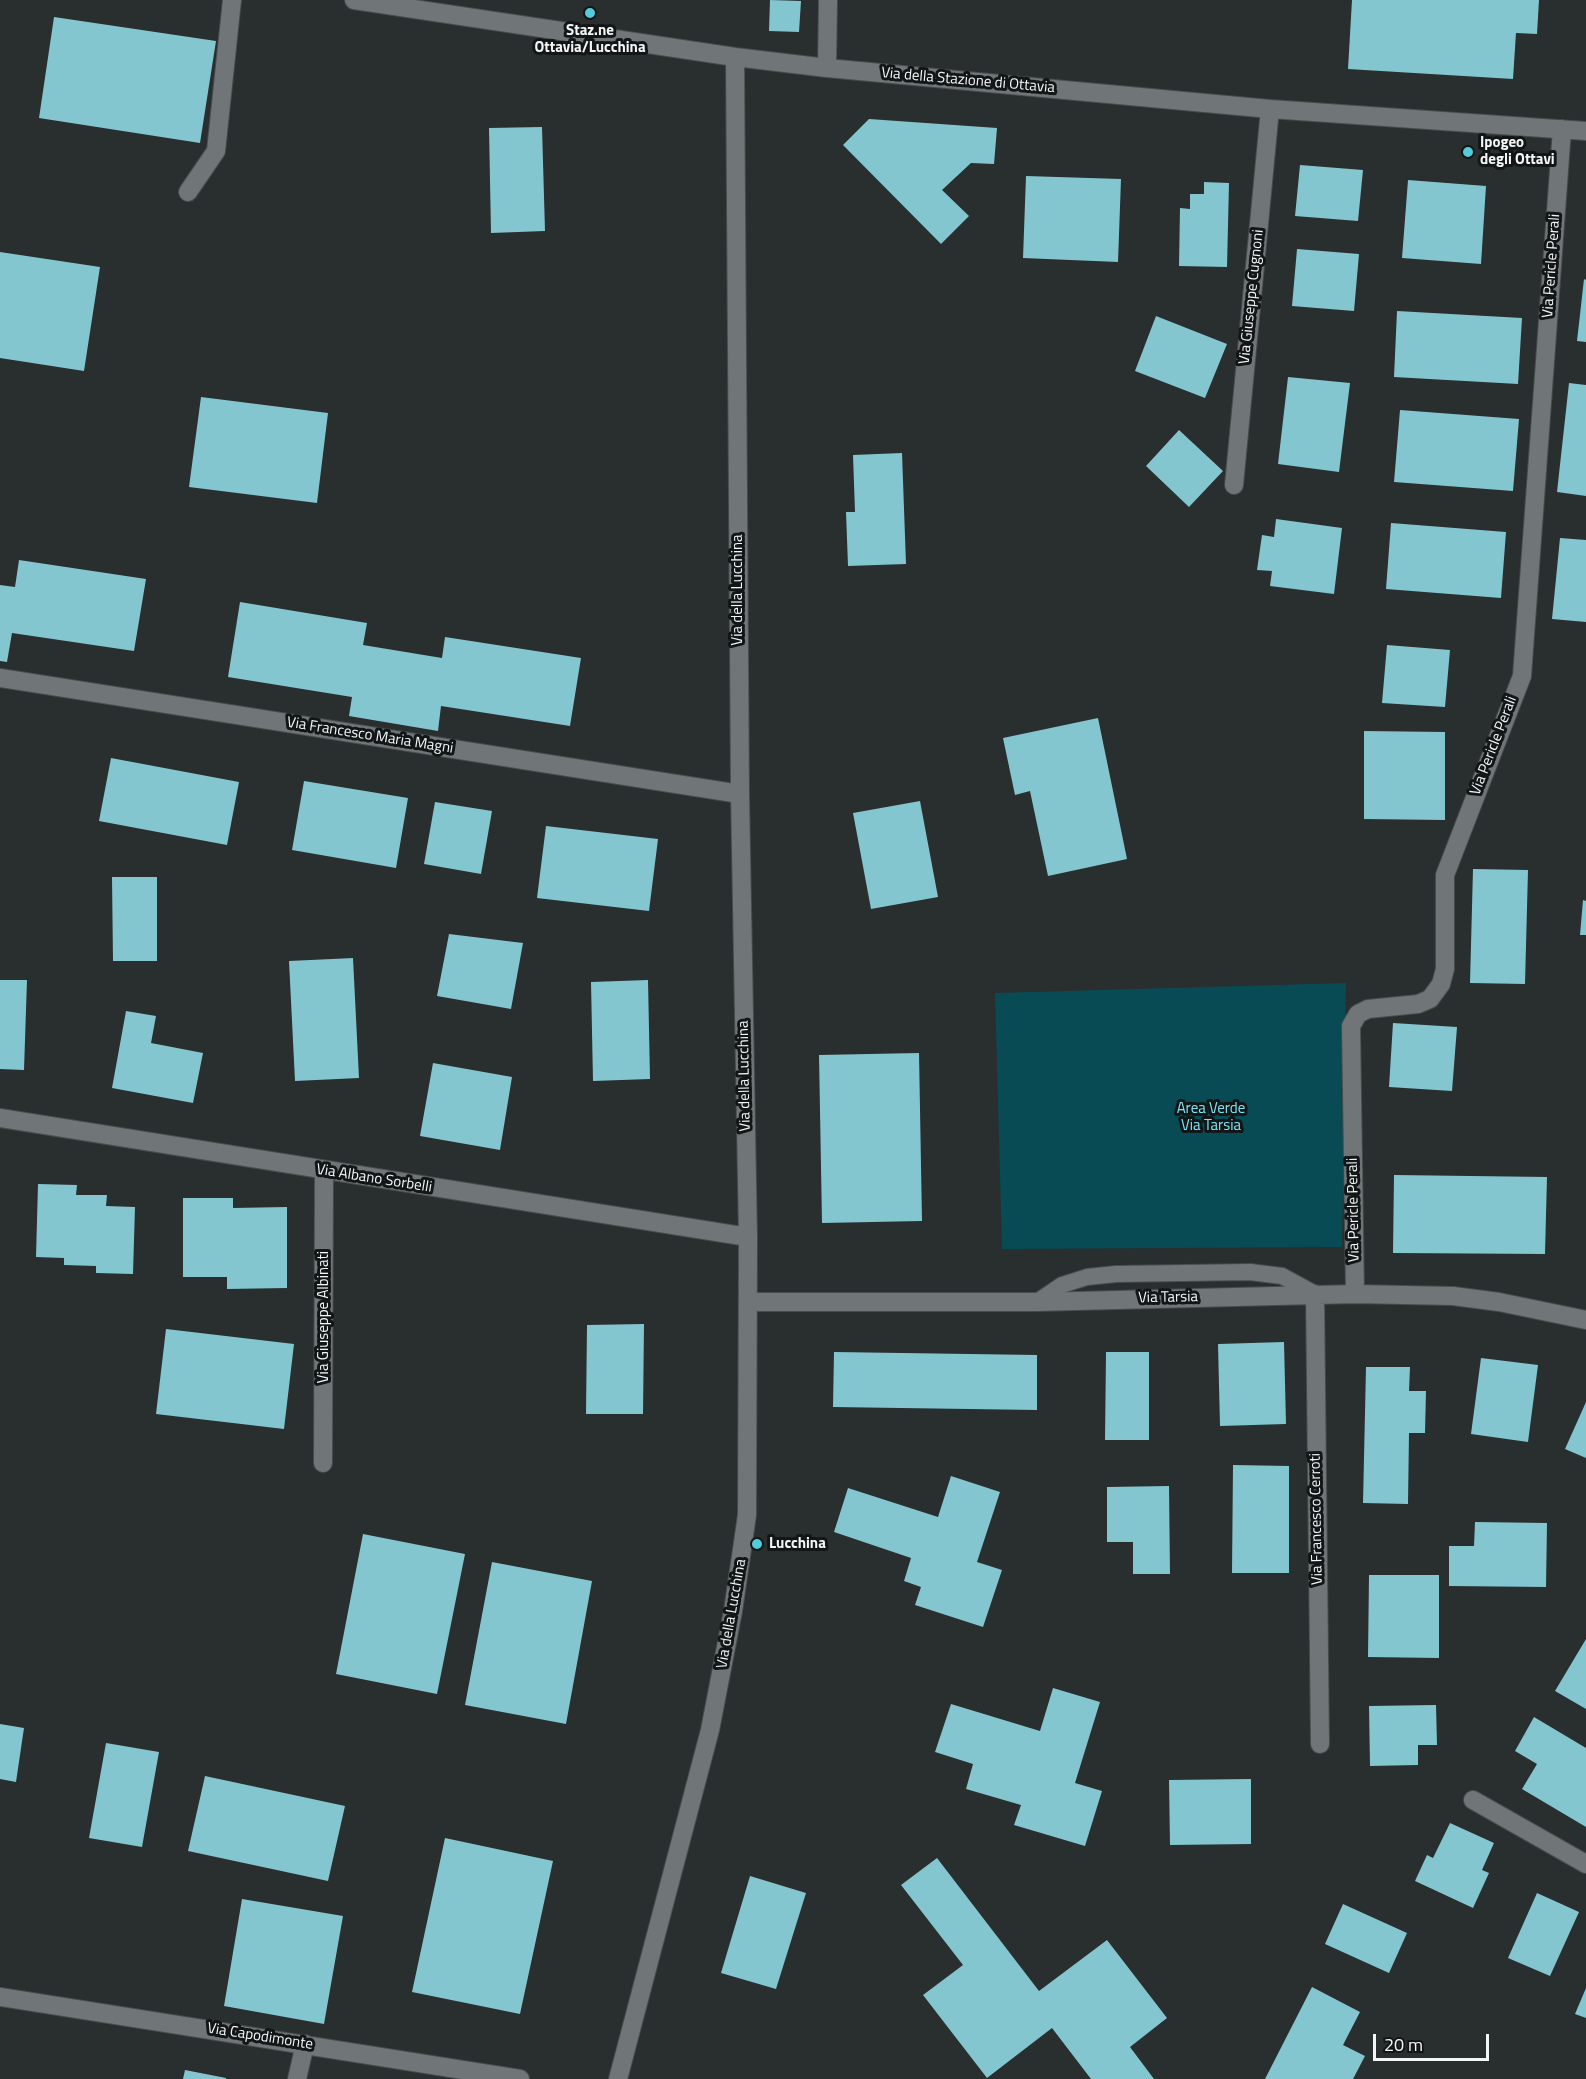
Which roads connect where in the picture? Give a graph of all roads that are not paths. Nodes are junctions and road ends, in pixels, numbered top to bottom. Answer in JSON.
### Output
{"nodes":[{"id":1,"x":232,"y":0,"type":"edge"},
{"id":2,"x":354,"y":0,"type":"edge"},
{"id":3,"x":828,"y":0,"type":"edge"},
{"id":4,"x":735,"y":57,"type":"junction"},
{"id":5,"x":827,"y":68,"type":"junction"},
{"id":6,"x":1270,"y":109,"type":"junction"},
{"id":7,"x":1562,"y":129,"type":"junction"},
{"id":8,"x":1586,"y":131,"type":"edge"},
{"id":9,"x":188,"y":192,"type":"dead end"},
{"id":10,"x":1234,"y":485,"type":"dead end"},
{"id":11,"x":0,"y":678,"type":"edge"},
{"id":12,"x":740,"y":794,"type":"junction"},
{"id":13,"x":0,"y":1118,"type":"edge"},
{"id":14,"x":324,"y":1171,"type":"junction"},
{"id":15,"x":748,"y":1238,"type":"junction"},
{"id":16,"x":1315,"y":1294,"type":"junction"},
{"id":17,"x":1355,"y":1294,"type":"junction"},
{"id":18,"x":748,"y":1302,"type":"junction"},
{"id":19,"x":1037,"y":1302,"type":"junction"},
{"id":20,"x":1586,"y":1320,"type":"edge"},
{"id":21,"x":324,"y":1463,"type":"dead end"},
{"id":22,"x":1320,"y":1744,"type":"dead end"},
{"id":23,"x":1473,"y":1800,"type":"dead end"},
{"id":24,"x":1586,"y":1864,"type":"edge"},
{"id":25,"x":0,"y":1997,"type":"edge"},
{"id":26,"x":305,"y":2044,"type":"junction"},
{"id":27,"x":297,"y":2079,"type":"edge"},
{"id":28,"x":520,"y":2079,"type":"edge"},
{"id":29,"x":618,"y":2079,"type":"edge"}],
"edges":[{"from":1,"to":9,"type":"street"},
{"from":2,"to":4,"type":"street","name":"Via della Stazione di Ottavia"},
{"from":3,"to":5,"type":"street"},
{"from":4,"to":5,"type":"street","name":"Via della Stazione di Ottavia"},
{"from":4,"to":12,"type":"street","name":"Via della Lucchina"},
{"from":5,"to":6,"type":"street","name":"Via della Stazione di Ottavia"},
{"from":6,"to":7,"type":"street","name":"Via della Stazione di Ottavia"},
{"from":6,"to":10,"type":"street","name":"Via Giuseppe Cugnoni"},
{"from":7,"to":8,"type":"street","name":"Via della Stazione di Ottavia"},
{"from":7,"to":17,"type":"street","name":"Via Pericle Perali"},
{"from":11,"to":12,"type":"street","name":"Via Francesco Maria Magni"},
{"from":12,"to":15,"type":"street","name":"Via della Lucchina"},
{"from":13,"to":14,"type":"street","name":"Via Albano Sorbelli"},
{"from":14,"to":15,"type":"street","name":"Via Albano Sorbelli"},
{"from":14,"to":21,"type":"street","name":"Via Giuseppe Albinati"},
{"from":15,"to":18,"type":"street","name":"Via della Lucchina"},
{"from":16,"to":17,"type":"street","name":"Via Tarsia"},
{"from":16,"to":19,"type":"street","name":"Via Tarsia"},
{"from":16,"to":19,"type":"lane"},
{"from":16,"to":22,"type":"street","name":"Via Francesco Cerroti"},
{"from":17,"to":20,"type":"street","name":"Via Tarsia"},
{"from":18,"to":19,"type":"street","name":"Via Tarsia"},
{"from":18,"to":29,"type":"street","name":"Via della Lucchina"},
{"from":23,"to":24,"type":"street"},
{"from":25,"to":26,"type":"street","name":"Via Capodimonte"},
{"from":26,"to":27,"type":"street"},
{"from":26,"to":28,"type":"street","name":"Via Capodimonte"}]}
